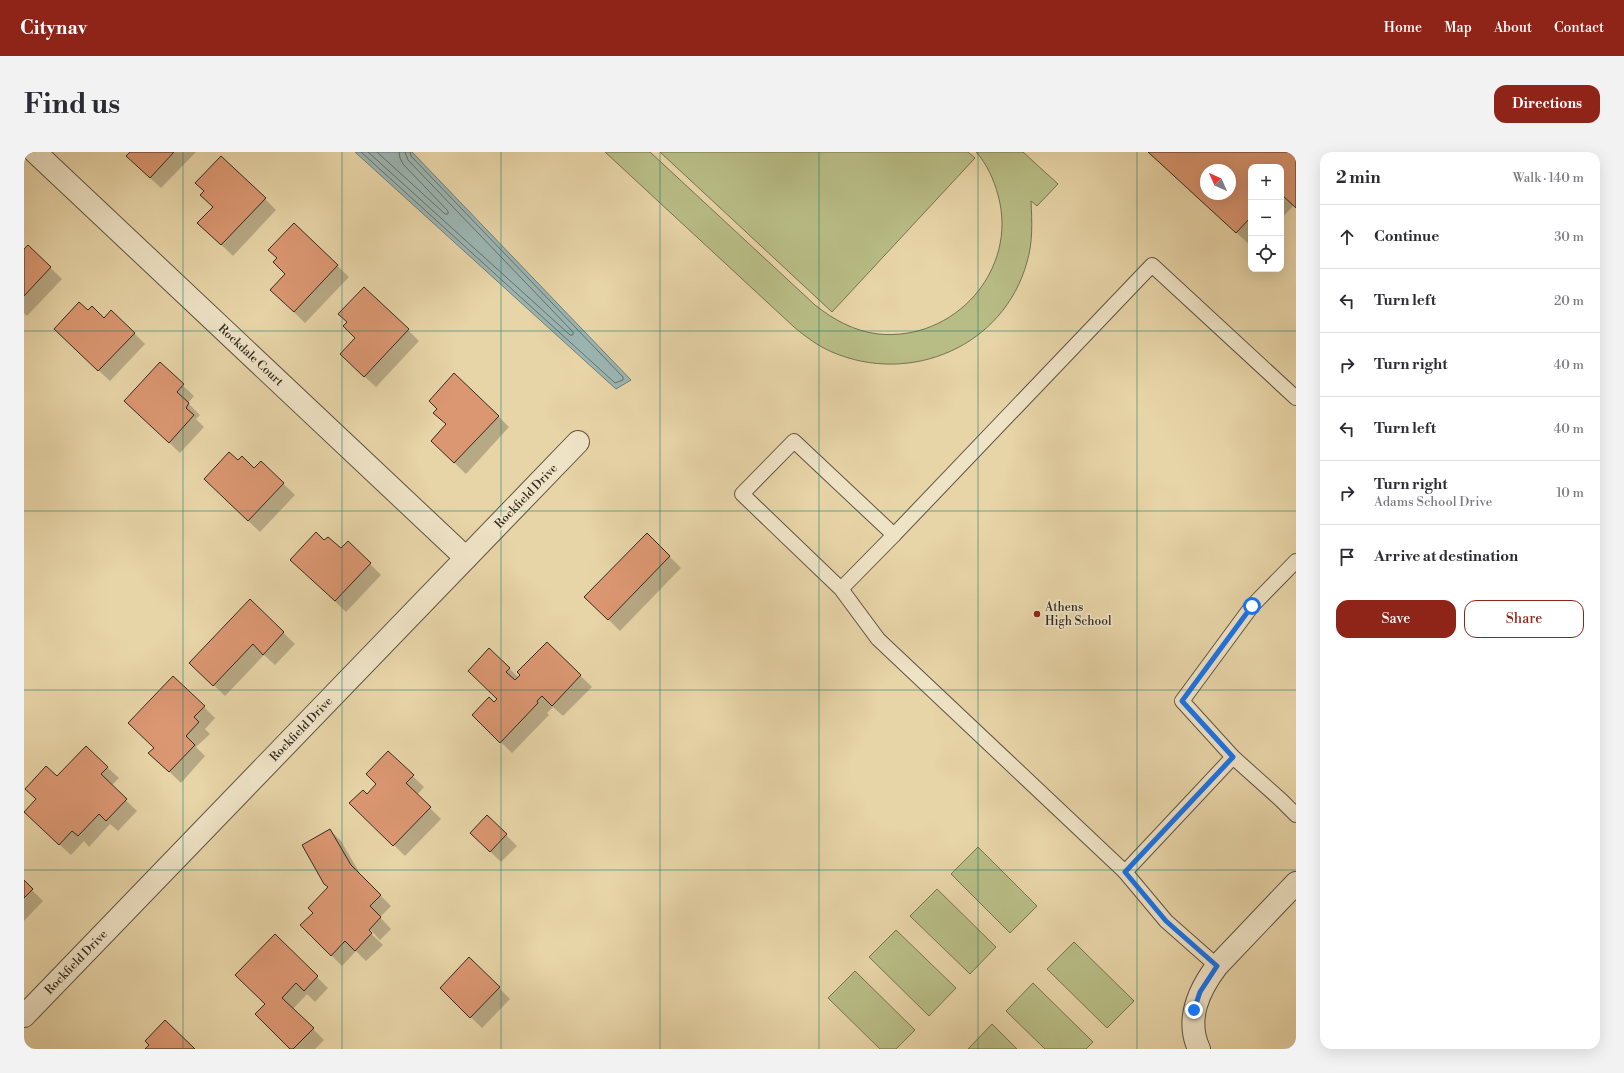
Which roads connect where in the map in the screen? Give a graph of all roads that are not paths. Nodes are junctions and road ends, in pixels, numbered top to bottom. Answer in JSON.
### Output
{"nodes":[{"id":1,"x":35,"y":152,"type":"edge"},
{"id":2,"x":1296,"y":398,"type":"edge"},
{"id":3,"x":578,"y":442,"type":"dead end"},
{"id":4,"x":894,"y":535,"type":"junction"},
{"id":5,"x":466,"y":558,"type":"junction"},
{"id":6,"x":1296,"y":561,"type":"edge"},
{"id":7,"x":841,"y":589,"type":"junction"},
{"id":8,"x":1233,"y":757,"type":"junction"},
{"id":9,"x":1296,"y":815,"type":"edge"},
{"id":10,"x":1125,"y":872,"type":"junction"},
{"id":11,"x":1296,"y":883,"type":"edge"},
{"id":12,"x":1217,"y":966,"type":"junction"},
{"id":13,"x":24,"y":1016,"type":"edge"},
{"id":14,"x":1199,"y":1049,"type":"edge"}],
"edges":[{"from":1,"to":5,"type":"street","name":"Rockdale Court"},
{"from":2,"to":4,"type":"lane"},
{"from":3,"to":5,"type":"street","name":"Rockfield Drive"},
{"from":4,"to":7,"type":"lane"},
{"from":4,"to":7,"type":"lane"},
{"from":5,"to":13,"type":"street","name":"Rockfield Drive"},
{"from":6,"to":8,"type":"lane"},
{"from":7,"to":10,"type":"lane"},
{"from":8,"to":9,"type":"lane"},
{"from":8,"to":10,"type":"lane"},
{"from":10,"to":12,"type":"lane"},
{"from":11,"to":12,"type":"street"},
{"from":12,"to":14,"type":"street"}]}
